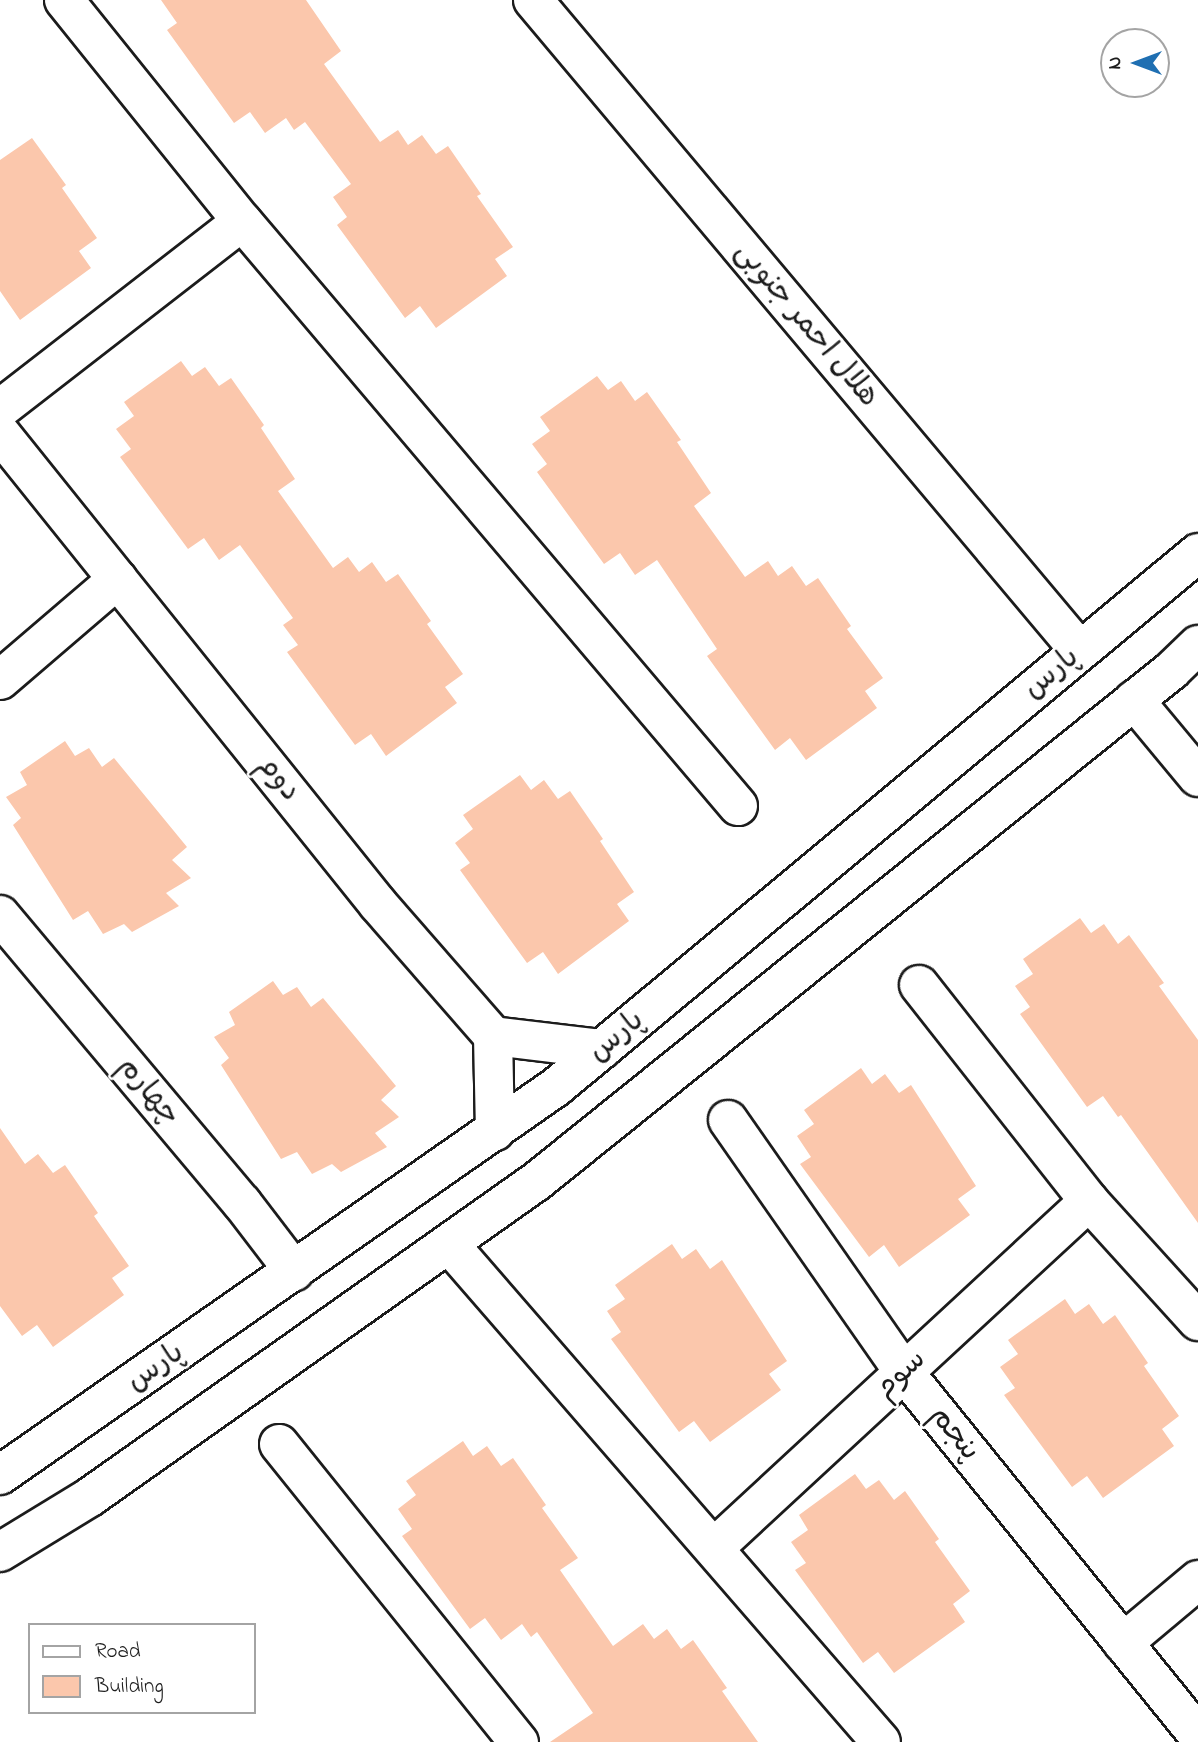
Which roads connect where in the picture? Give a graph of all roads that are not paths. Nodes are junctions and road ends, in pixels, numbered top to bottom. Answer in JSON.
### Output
{"nodes":[{"id":1,"x":64,"y":0,"type":"edge"},
{"id":2,"x":533,"y":0,"type":"edge"},
{"id":3,"x":247,"y":228,"type":"junction"},
{"id":4,"x":0,"y":410,"type":"edge"},
{"id":5,"x":0,"y":433,"type":"edge"},
{"id":6,"x":1198,"y":552,"type":"edge"},
{"id":7,"x":118,"y":579,"type":"junction"},
{"id":8,"x":1198,"y":645,"type":"edge"},
{"id":9,"x":1080,"y":651,"type":"junction"},
{"id":10,"x":0,"y":680,"type":"edge"},
{"id":11,"x":1135,"y":700,"type":"junction"},
{"id":12,"x":1198,"y":777,"type":"edge"},
{"id":13,"x":738,"y":806,"type":"dead end"},
{"id":14,"x":0,"y":915,"type":"edge"},
{"id":15,"x":919,"y":985,"type":"dead end"},
{"id":16,"x":493,"y":1036,"type":"junction"},
{"id":17,"x":602,"y":1049,"type":"junction"},
{"id":18,"x":728,"y":1120,"type":"dead end"},
{"id":19,"x":495,"y":1131,"type":"junction"},
{"id":20,"x":1089,"y":1201,"type":"junction"},
{"id":21,"x":449,"y":1244,"type":"junction"},
{"id":22,"x":294,"y":1271,"type":"junction"},
{"id":23,"x":1198,"y":1321,"type":"edge"},
{"id":24,"x":904,"y":1372,"type":"junction"},
{"id":25,"x":279,"y":1444,"type":"dead end"},
{"id":26,"x":0,"y":1475,"type":"edge"},
{"id":27,"x":714,"y":1548,"type":"junction"},
{"id":28,"x":0,"y":1552,"type":"edge"},
{"id":29,"x":1198,"y":1580,"type":"edge"},
{"id":30,"x":1123,"y":1643,"type":"junction"},
{"id":31,"x":1198,"y":1735,"type":"edge"},
{"id":32,"x":519,"y":1742,"type":"edge"},
{"id":33,"x":881,"y":1742,"type":"edge"}],
"edges":[{"from":1,"to":3,"type":"street"},
{"from":2,"to":9,"type":"street","name":"هلال احمر جنوبی"},
{"from":3,"to":4,"type":"street"},
{"from":3,"to":13,"type":"street"},
{"from":5,"to":7,"type":"street","name":"دوم"},
{"from":6,"to":9,"type":"street","name":"پارس"},
{"from":7,"to":10,"type":"street"},
{"from":7,"to":16,"type":"street","name":"دوم"},
{"from":8,"to":11,"type":"street","name":"پارس"},
{"from":9,"to":17,"type":"street","name":"پارس"},
{"from":11,"to":12,"type":"street"},
{"from":11,"to":21,"type":"street","name":"پارس"},
{"from":14,"to":22,"type":"street","name":"چهارم"},
{"from":15,"to":20,"type":"street"},
{"from":16,"to":17,"type":"street"},
{"from":16,"to":19,"type":"street"},
{"from":17,"to":19,"type":"street","name":"پارس"},
{"from":18,"to":24,"type":"street","name":"پنجم"},
{"from":19,"to":22,"type":"street","name":"پارس"},
{"from":20,"to":23,"type":"street"},
{"from":20,"to":24,"type":"street","name":"سوم"},
{"from":21,"to":27,"type":"street"},
{"from":21,"to":28,"type":"street","name":"پارس"},
{"from":22,"to":26,"type":"street","name":"پارس"},
{"from":24,"to":27,"type":"street","name":"سوم"},
{"from":24,"to":30,"type":"street","name":"پنجم"},
{"from":25,"to":32,"type":"street"},
{"from":27,"to":33,"type":"street"},
{"from":29,"to":30,"type":"street"},
{"from":30,"to":31,"type":"street","name":"پنجم"}]}
